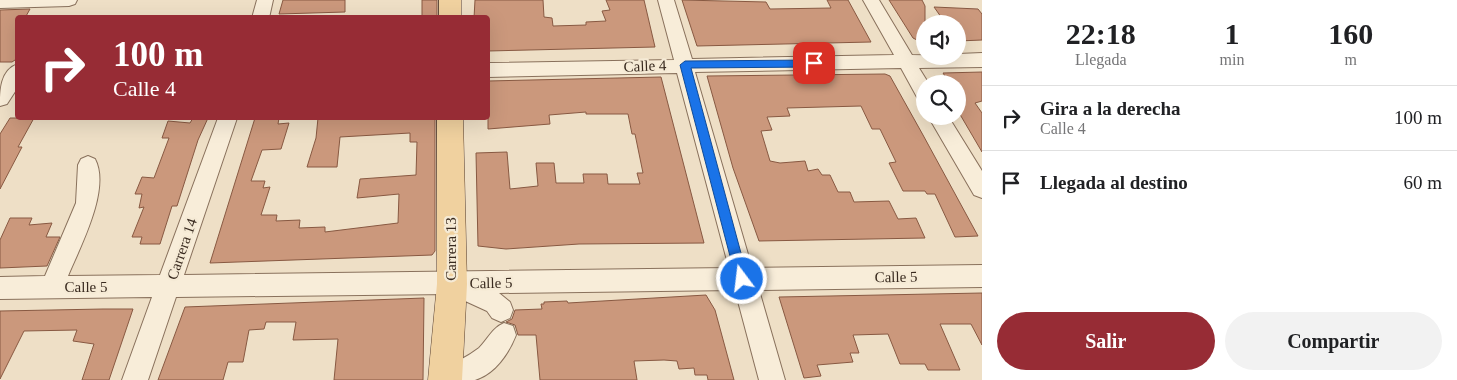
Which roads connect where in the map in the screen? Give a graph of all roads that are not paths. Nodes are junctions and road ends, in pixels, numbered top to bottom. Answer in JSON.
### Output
{"nodes":[{"id":1,"x":62,"y":0,"type":"edge"},
{"id":2,"x":69,"y":0,"type":"edge"},
{"id":3,"x":265,"y":0,"type":"edge"},
{"id":4,"x":450,"y":0,"type":"edge"},
{"id":5,"x":666,"y":0,"type":"edge"},
{"id":6,"x":871,"y":0,"type":"edge"},
{"id":7,"x":0,"y":2,"type":"edge"},
{"id":8,"x":53,"y":15,"type":"edge"},
{"id":9,"x":261,"y":15,"type":"edge"},
{"id":10,"x":450,"y":15,"type":"edge"},
{"id":11,"x":982,"y":60,"type":"edge"},
{"id":12,"x":906,"y":62,"type":"junction"},
{"id":13,"x":685,"y":65,"type":"junction"},
{"id":14,"x":490,"y":70,"type":"edge"},
{"id":15,"x":13,"y":73,"type":"edge"},
{"id":16,"x":916,"y":79,"type":"edge"},
{"id":17,"x":0,"y":99,"type":"edge"},
{"id":18,"x":226,"y":120,"type":"edge"},
{"id":19,"x":450,"y":120,"type":"edge"},
{"id":20,"x":943,"y":125,"type":"edge"},
{"id":21,"x":88,"y":164,"type":"dead end"},
{"id":22,"x":982,"y":189,"type":"edge"},
{"id":23,"x":982,"y":276,"type":"edge"},
{"id":24,"x":742,"y":279,"type":"junction"},
{"id":25,"x":452,"y":284,"type":"junction"},
{"id":26,"x":169,"y":286,"type":"junction"},
{"id":27,"x":52,"y":287,"type":"junction"},
{"id":28,"x":0,"y":288,"type":"edge"},
{"id":29,"x":501,"y":310,"type":"dead end"},
{"id":30,"x":504,"y":335,"type":"dead end"},
{"id":31,"x":135,"y":380,"type":"edge"},
{"id":32,"x":445,"y":380,"type":"edge"},
{"id":33,"x":772,"y":380,"type":"edge"}],
"edges":[{"from":1,"to":2,"type":"street"},
{"from":1,"to":7,"type":"street"},
{"from":1,"to":8,"type":"street"},
{"from":3,"to":9,"type":"street"},
{"from":4,"to":10,"type":"main road"},
{"from":5,"to":13,"type":"street"},
{"from":6,"to":12,"type":"street"},
{"from":11,"to":12,"type":"street","name":"Calle 4"},
{"from":12,"to":13,"type":"street","name":"Calle 4"},
{"from":12,"to":16,"type":"street"},
{"from":13,"to":14,"type":"street","name":"Calle 4"},
{"from":13,"to":24,"type":"street"},
{"from":15,"to":17,"type":"street"},
{"from":18,"to":26,"type":"street","name":"Carrera 14"},
{"from":19,"to":25,"type":"main road","name":"Carrera 13"},
{"from":20,"to":22,"type":"street"},
{"from":21,"to":27,"type":"street"},
{"from":23,"to":24,"type":"street","name":"Calle 5"},
{"from":24,"to":25,"type":"street","name":"Calle 5"},
{"from":24,"to":33,"type":"street"},
{"from":25,"to":26,"type":"street","name":"Calle 5"},
{"from":25,"to":29,"type":"street"},
{"from":25,"to":32,"type":"main road","name":"Carrera 13"},
{"from":26,"to":27,"type":"street","name":"Calle 5"},
{"from":26,"to":31,"type":"street","name":"Carrera 14"},
{"from":27,"to":28,"type":"street","name":"Calle 5"},
{"from":30,"to":32,"type":"street"}]}
